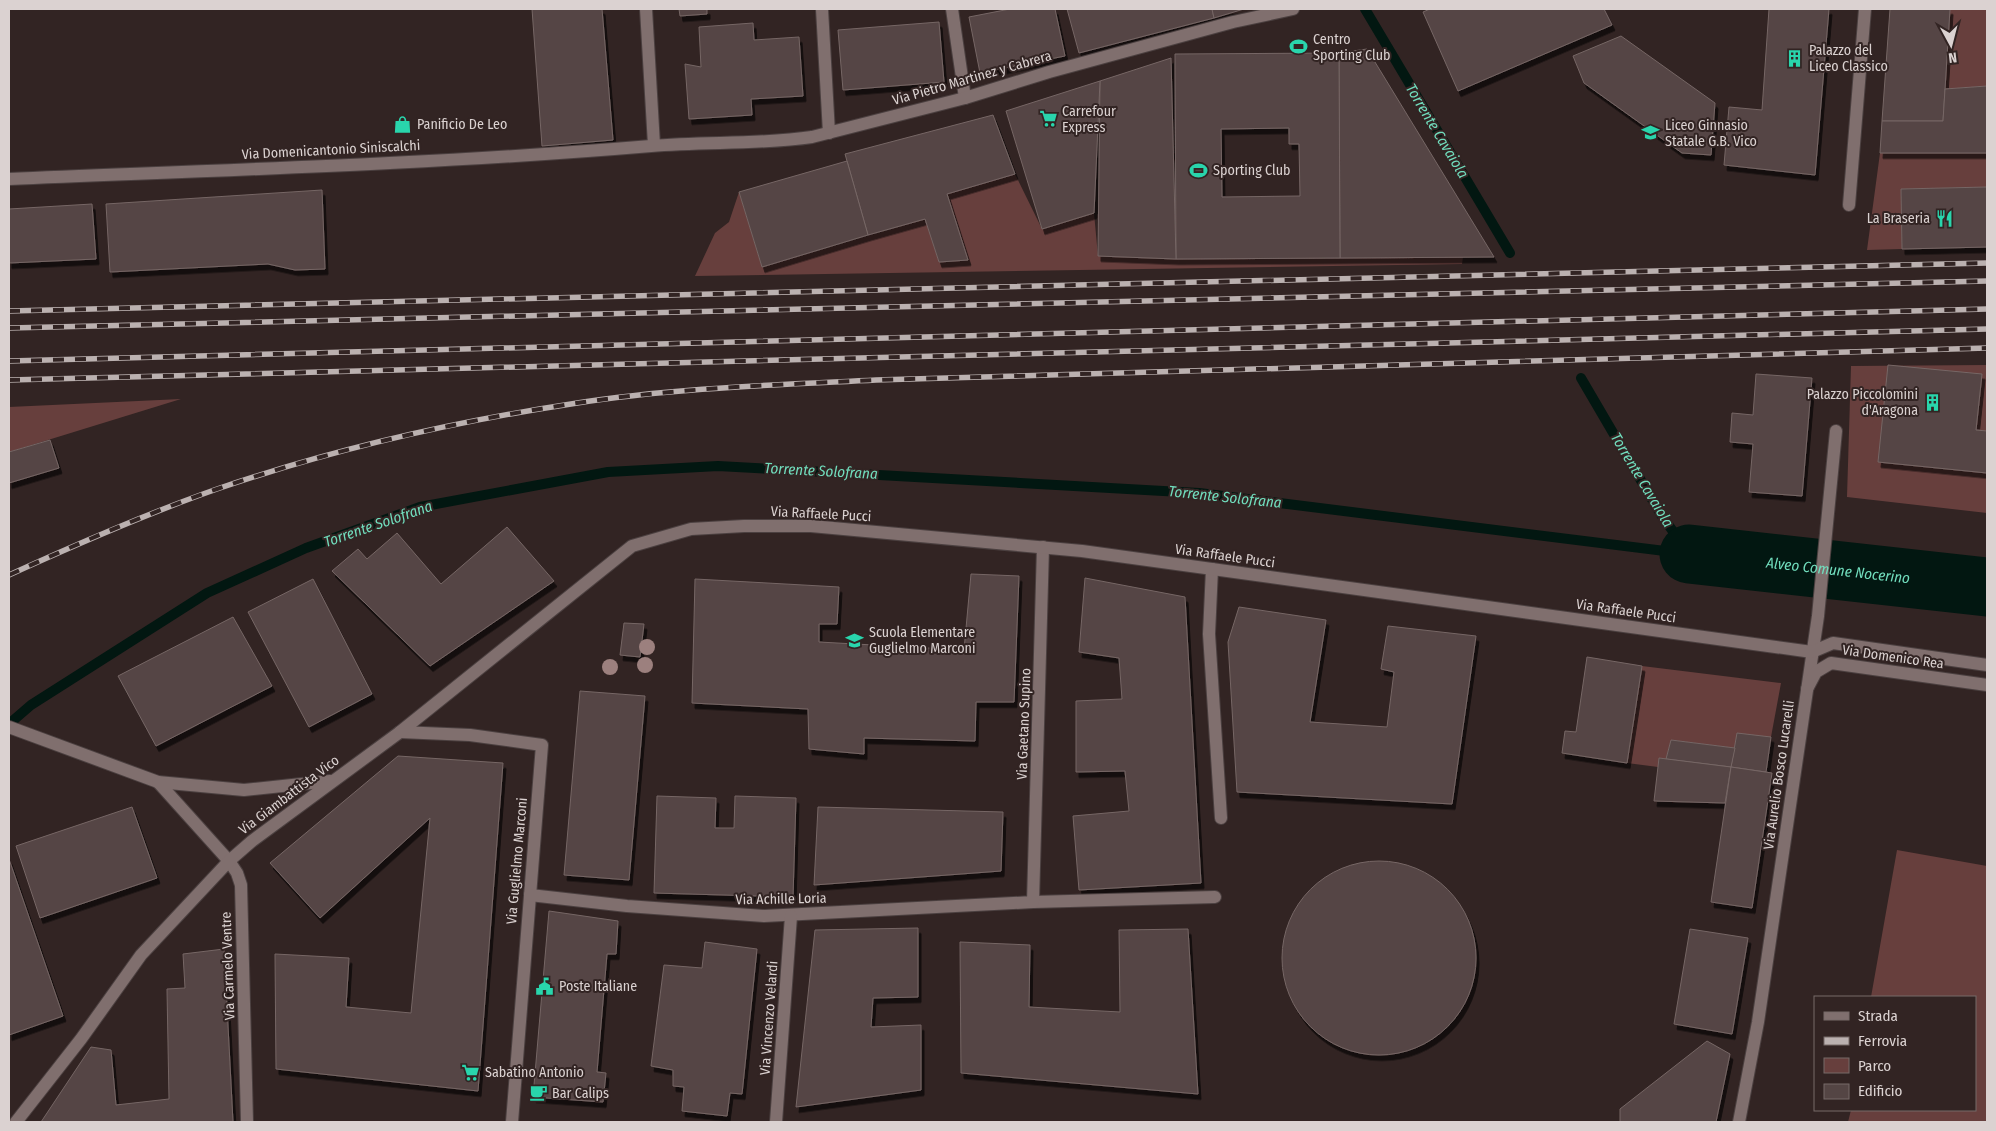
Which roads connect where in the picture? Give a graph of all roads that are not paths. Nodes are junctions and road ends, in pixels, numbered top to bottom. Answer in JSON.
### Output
{"nodes":[{"id":1,"x":646,"y":9,"type":"edge"},
{"id":2,"x":822,"y":9,"type":"edge"},
{"id":3,"x":952,"y":9,"type":"edge"},
{"id":4,"x":1294,"y":9,"type":"edge"},
{"id":5,"x":1865,"y":9,"type":"edge"},
{"id":6,"x":965,"y":98,"type":"junction"},
{"id":7,"x":829,"y":133,"type":"junction"},
{"id":8,"x":654,"y":145,"type":"junction"},
{"id":9,"x":9,"y":179,"type":"edge"},
{"id":10,"x":1849,"y":205,"type":"dead end"},
{"id":11,"x":1836,"y":431,"type":"dead end"},
{"id":12,"x":632,"y":546,"type":"joint"},
{"id":13,"x":1043,"y":547,"type":"junction"},
{"id":14,"x":1212,"y":569,"type":"junction"},
{"id":15,"x":1812,"y":652,"type":"junction"},
{"id":16,"x":1987,"y":665,"type":"edge"},
{"id":17,"x":1987,"y":685,"type":"edge"},
{"id":18,"x":1807,"y":689,"type":"junction"},
{"id":19,"x":9,"y":727,"type":"edge"},
{"id":20,"x":400,"y":732,"type":"junction"},
{"id":21,"x":332,"y":781,"type":"junction"},
{"id":22,"x":158,"y":782,"type":"junction"},
{"id":23,"x":1221,"y":818,"type":"dead end"},
{"id":24,"x":229,"y":861,"type":"junction"},
{"id":25,"x":530,"y":895,"type":"junction"},
{"id":26,"x":1215,"y":897,"type":"dead end"},
{"id":27,"x":1033,"y":902,"type":"junction"},
{"id":28,"x":791,"y":916,"type":"junction"},
{"id":29,"x":16,"y":1122,"type":"edge"},
{"id":30,"x":247,"y":1122,"type":"edge"},
{"id":31,"x":512,"y":1122,"type":"edge"},
{"id":32,"x":776,"y":1122,"type":"edge"},
{"id":33,"x":1739,"y":1122,"type":"edge"}],
"edges":[{"from":1,"to":8,"type":"street"},
{"from":2,"to":7,"type":"street"},
{"from":3,"to":6,"type":"street"},
{"from":4,"to":6,"type":"street","name":"Via Pietro Martinez y Cabrera"},
{"from":5,"to":10,"type":"street"},
{"from":6,"to":7,"type":"street","name":"Via Pietro Martinez y Cabrera"},
{"from":7,"to":8,"type":"street","name":"Via Pietro Martinez y Cabrera"},
{"from":8,"to":9,"type":"street","name":"Via Domenicantonio Siniscalchi"},
{"from":11,"to":15,"type":"street","name":"Via Aurelio Bosco Lucarelli"},
{"from":12,"to":13,"type":"street","name":"Via Raffaele Pucci"},
{"from":12,"to":20,"type":"street","name":"Via Giambattista Vico"},
{"from":13,"to":14,"type":"street","name":"Via Raffaele Pucci"},
{"from":13,"to":27,"type":"street","name":"Via Gaetano Supino"},
{"from":14,"to":15,"type":"street","name":"Via Raffaele Pucci"},
{"from":14,"to":23,"type":"street"},
{"from":15,"to":16,"type":"street","name":"Via Domenico Rea"},
{"from":15,"to":18,"type":"street","name":"Via Aurelio Bosco Lucarelli"},
{"from":17,"to":18,"type":"street","name":"Via Domenico Rea"},
{"from":18,"to":33,"type":"street","name":"Via Aurelio Bosco Lucarelli"},
{"from":19,"to":22,"type":"street"},
{"from":20,"to":21,"type":"street","name":"Via Giambattista Vico"},
{"from":20,"to":25,"type":"street","name":"Via Guglielmo Marconi"},
{"from":21,"to":22,"type":"street"},
{"from":21,"to":24,"type":"street","name":"Via Giambattista Vico"},
{"from":22,"to":24,"type":"street","name":"Via Carmelo Ventre"},
{"from":24,"to":29,"type":"street","name":"Via Giambattista Vico"},
{"from":24,"to":30,"type":"street","name":"Via Carmelo Ventre"},
{"from":25,"to":28,"type":"street","name":"Via Achille Loria"},
{"from":25,"to":31,"type":"street","name":"Via Guglielmo Marconi"},
{"from":26,"to":27,"type":"street","name":"Via Achille Loria"},
{"from":27,"to":28,"type":"street","name":"Via Achille Loria"},
{"from":28,"to":32,"type":"street","name":"Via Vincenzo Velardi"}]}
